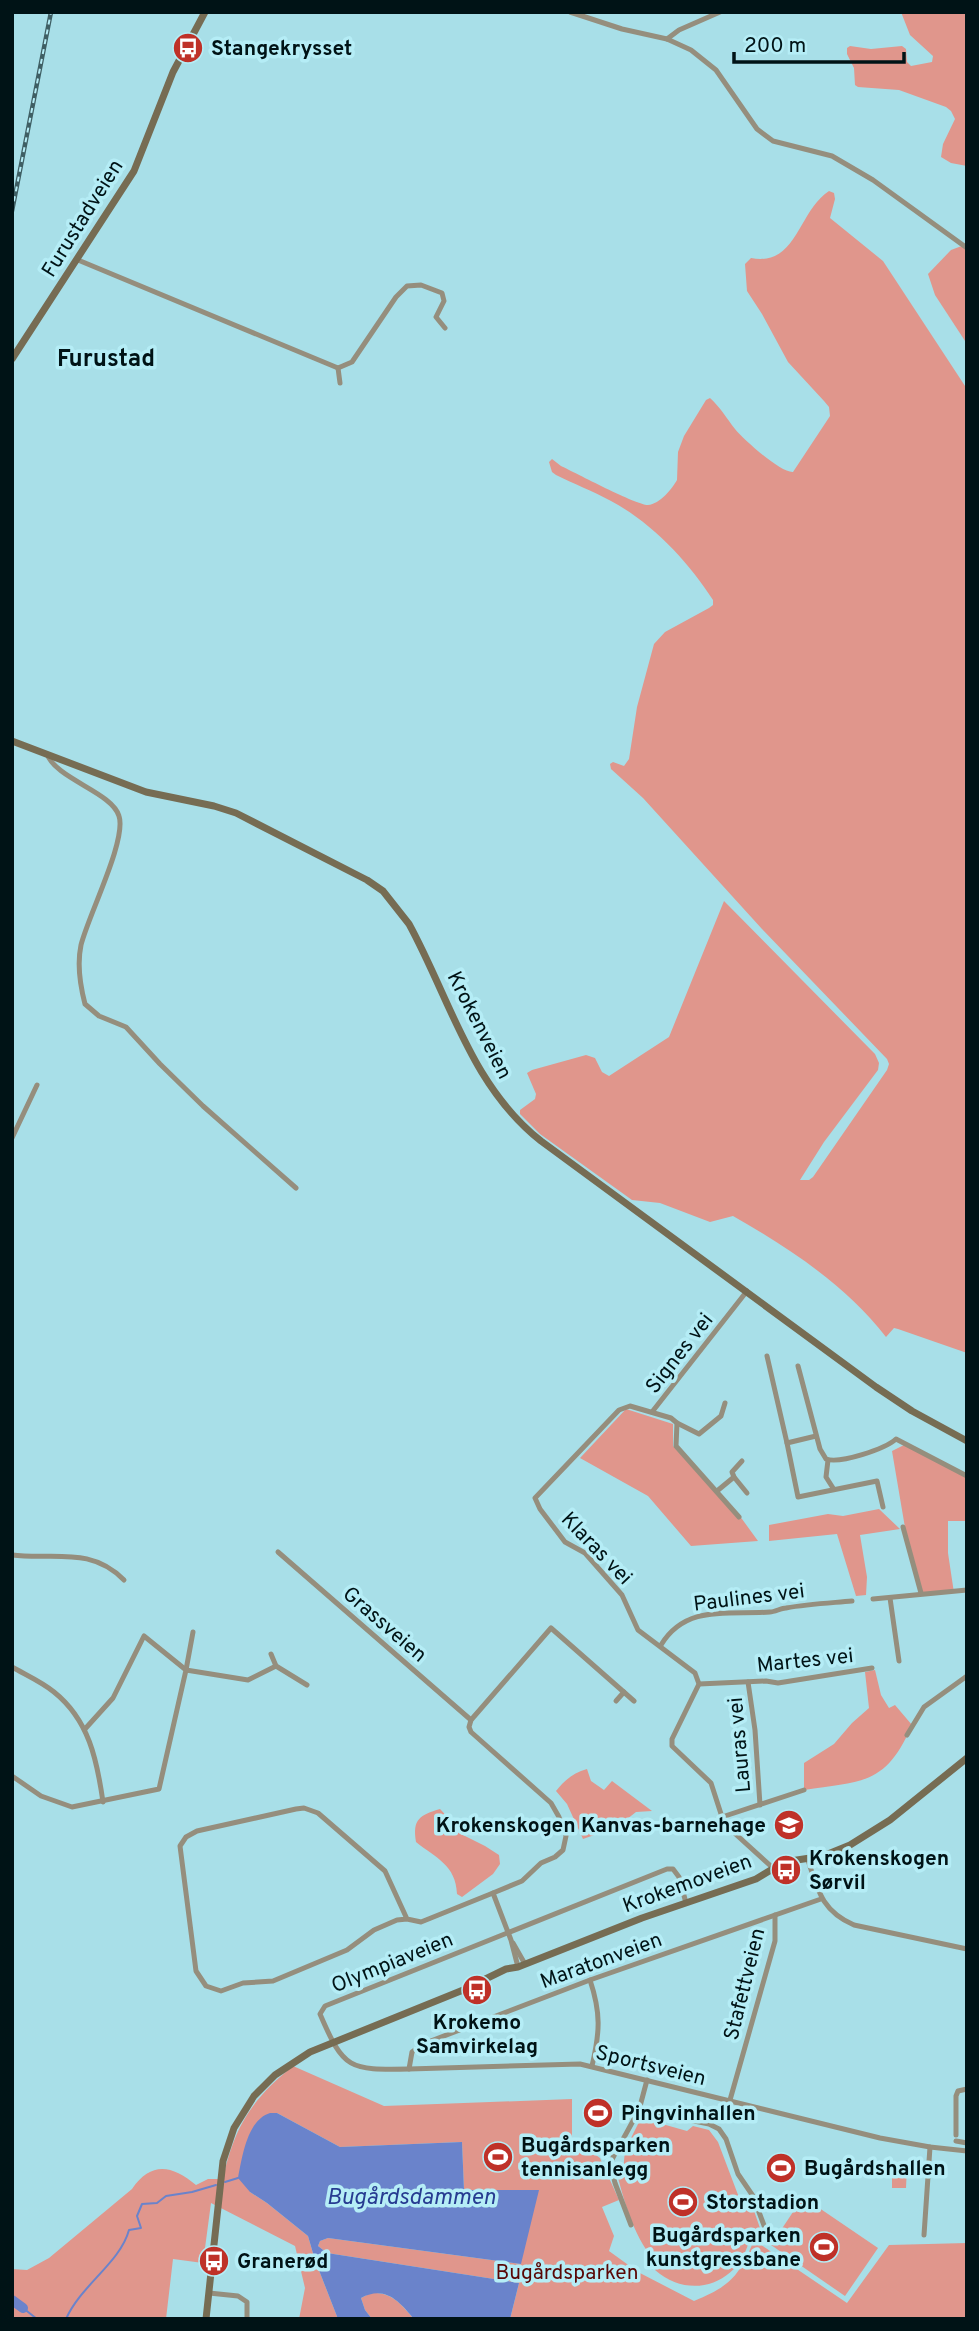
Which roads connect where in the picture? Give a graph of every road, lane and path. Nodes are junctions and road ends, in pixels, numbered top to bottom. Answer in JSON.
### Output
{"nodes":[{"id":1,"x":205,"y":12,"type":"edge"},
{"id":2,"x":570,"y":12,"type":"edge"},
{"id":3,"x":720,"y":12,"type":"edge"},
{"id":4,"x":667,"y":39,"type":"junction"},
{"id":5,"x":967,"y":248,"type":"edge"},
{"id":6,"x":78,"y":260,"type":"junction"},
{"id":7,"x":445,"y":328,"type":"dead end"},
{"id":8,"x":12,"y":359,"type":"edge"},
{"id":9,"x":338,"y":368,"type":"junction"},
{"id":10,"x":340,"y":383,"type":"dead end"},
{"id":11,"x":12,"y":741,"type":"edge"},
{"id":12,"x":47,"y":754,"type":"junction"},
{"id":13,"x":37,"y":1085,"type":"dead end"},
{"id":14,"x":12,"y":1138,"type":"edge"},
{"id":15,"x":296,"y":1188,"type":"dead end"},
{"id":16,"x":747,"y":1291,"type":"junction"},
{"id":17,"x":767,"y":1356,"type":"dead end"},
{"id":18,"x":798,"y":1366,"type":"dead end"},
{"id":19,"x":725,"y":1403,"type":"dead end"},
{"id":20,"x":652,"y":1412,"type":"junction"},
{"id":21,"x":677,"y":1423,"type":"junction"},
{"id":22,"x":816,"y":1436,"type":"junction"},
{"id":23,"x":967,"y":1441,"type":"edge"},
{"id":24,"x":787,"y":1443,"type":"junction"},
{"id":25,"x":828,"y":1460,"type":"junction"},
{"id":26,"x":743,"y":1461,"type":"dead end"},
{"id":27,"x":967,"y":1476,"type":"edge"},
{"id":28,"x":734,"y":1477,"type":"junction"},
{"id":29,"x":832,"y":1489,"type":"junction"},
{"id":30,"x":717,"y":1491,"type":"junction"},
{"id":31,"x":747,"y":1493,"type":"dead end"},
{"id":32,"x":883,"y":1507,"type":"dead end"},
{"id":33,"x":739,"y":1517,"type":"dead end"},
{"id":34,"x":902,"y":1527,"type":"dead end"},
{"id":35,"x":278,"y":1552,"type":"dead end"},
{"id":36,"x":12,"y":1555,"type":"edge"},
{"id":37,"x":124,"y":1580,"type":"dead end"},
{"id":38,"x":967,"y":1590,"type":"edge"},
{"id":39,"x":921,"y":1593,"type":"junction"},
{"id":40,"x":890,"y":1598,"type":"junction"},
{"id":41,"x":873,"y":1599,"type":"dead end"},
{"id":42,"x":852,"y":1601,"type":"dead end"},
{"id":43,"x":193,"y":1632,"type":"dead end"},
{"id":44,"x":661,"y":1645,"type":"junction"},
{"id":45,"x":271,"y":1654,"type":"dead end"},
{"id":46,"x":899,"y":1661,"type":"dead end"},
{"id":47,"x":276,"y":1666,"type":"junction"},
{"id":48,"x":12,"y":1667,"type":"edge"},
{"id":49,"x":872,"y":1668,"type":"dead end"},
{"id":50,"x":186,"y":1670,"type":"junction"},
{"id":51,"x":967,"y":1676,"type":"edge"},
{"id":52,"x":748,"y":1682,"type":"junction"},
{"id":53,"x":699,"y":1684,"type":"junction"},
{"id":54,"x":307,"y":1685,"type":"dead end"},
{"id":55,"x":624,"y":1692,"type":"junction"},
{"id":56,"x":616,"y":1701,"type":"dead end"},
{"id":57,"x":634,"y":1701,"type":"dead end"},
{"id":58,"x":471,"y":1720,"type":"junction"},
{"id":59,"x":85,"y":1729,"type":"junction"},
{"id":60,"x":907,"y":1735,"type":"dead end"},
{"id":61,"x":967,"y":1758,"type":"edge"},
{"id":62,"x":12,"y":1776,"type":"edge"},
{"id":63,"x":804,"y":1790,"type":"dead end"},
{"id":64,"x":103,"y":1802,"type":"junction"},
{"id":65,"x":760,"y":1805,"type":"junction"},
{"id":66,"x":722,"y":1817,"type":"junction"},
{"id":67,"x":808,"y":1860,"type":"junction"},
{"id":68,"x":773,"y":1868,"type":"junction"},
{"id":69,"x":493,"y":1893,"type":"junction"},
{"id":70,"x":821,"y":1899,"type":"junction"},
{"id":71,"x":686,"y":1903,"type":"junction"},
{"id":72,"x":775,"y":1915,"type":"junction"},
{"id":73,"x":407,"y":1919,"type":"junction"},
{"id":74,"x":508,"y":1931,"type":"junction"},
{"id":75,"x":967,"y":1948,"type":"edge"},
{"id":76,"x":522,"y":1965,"type":"junction"},
{"id":77,"x":590,"y":1980,"type":"junction"},
{"id":78,"x":332,"y":2042,"type":"junction"},
{"id":79,"x":592,"y":2066,"type":"junction"},
{"id":80,"x":410,"y":2070,"type":"junction"},
{"id":81,"x":647,"y":2080,"type":"junction"},
{"id":82,"x":967,"y":2089,"type":"edge"},
{"id":83,"x":730,"y":2100,"type":"junction"},
{"id":84,"x":639,"y":2110,"type":"junction"},
{"id":85,"x":967,"y":2143,"type":"edge"},
{"id":86,"x":930,"y":2147,"type":"junction"},
{"id":87,"x":967,"y":2151,"type":"edge"},
{"id":88,"x":631,"y":2225,"type":"dead end"},
{"id":89,"x":765,"y":2228,"type":"dead end"},
{"id":90,"x":924,"y":2235,"type":"dead end"},
{"id":91,"x":209,"y":2293,"type":"junction"},
{"id":92,"x":206,"y":2319,"type":"edge"},
{"id":93,"x":247,"y":2319,"type":"edge"}],
"edges":[{"from":1,"to":6,"type":"main road","name":"Furustadveien"},
{"from":2,"to":4,"type":"street"},
{"from":3,"to":4,"type":"street"},
{"from":4,"to":5,"type":"street"},
{"from":6,"to":8,"type":"main road","name":"Furustadveien"},
{"from":6,"to":9,"type":"street"},
{"from":7,"to":9,"type":"street"},
{"from":9,"to":10,"type":"street"},
{"from":11,"to":12,"type":"main road","name":"Krokenveien"},
{"from":12,"to":15,"type":"street","name":"Krokenveien"},
{"from":12,"to":16,"type":"main road","name":"Krokenveien"},
{"from":13,"to":14,"type":"street"},
{"from":16,"to":20,"type":"street","name":"Signes vei"},
{"from":16,"to":23,"type":"main road","name":"Krokenveien"},
{"from":17,"to":24,"type":"street"},
{"from":18,"to":22,"type":"street"},
{"from":19,"to":21,"type":"street","name":"Signes vei"},
{"from":20,"to":21,"type":"street","name":"Signes vei"},
{"from":20,"to":44,"type":"street","name":"Klaras vei"},
{"from":21,"to":30,"type":"street","name":"Signes vei"},
{"from":22,"to":24,"type":"street"},
{"from":22,"to":25,"type":"street"},
{"from":24,"to":29,"type":"street"},
{"from":25,"to":27,"type":"street"},
{"from":25,"to":29,"type":"street"},
{"from":26,"to":28,"type":"street"},
{"from":28,"to":30,"type":"street"},
{"from":28,"to":31,"type":"street"},
{"from":29,"to":32,"type":"street"},
{"from":30,"to":33,"type":"street","name":"Signes vei"},
{"from":34,"to":39,"type":"street"},
{"from":35,"to":58,"type":"street","name":"Grassveien"},
{"from":36,"to":37,"type":"street"},
{"from":38,"to":39,"type":"street"},
{"from":39,"to":40,"type":"street"},
{"from":40,"to":41,"type":"street"},
{"from":40,"to":46,"type":"street"},
{"from":42,"to":44,"type":"street","name":"Paulines vei"},
{"from":43,"to":50,"type":"street"},
{"from":44,"to":53,"type":"street","name":"Klaras vei"},
{"from":45,"to":47,"type":"street"},
{"from":47,"to":50,"type":"street"},
{"from":47,"to":54,"type":"street"},
{"from":48,"to":59,"type":"street"},
{"from":49,"to":52,"type":"street","name":"Martes vei"},
{"from":50,"to":59,"type":"street"},
{"from":50,"to":64,"type":"street"},
{"from":51,"to":60,"type":"street"},
{"from":52,"to":53,"type":"street","name":"Martes vei"},
{"from":52,"to":65,"type":"street","name":"Lauras vei"},
{"from":53,"to":66,"type":"street"},
{"from":55,"to":56,"type":"street"},
{"from":55,"to":57,"type":"street"},
{"from":55,"to":58,"type":"street"},
{"from":58,"to":69,"type":"street","name":"Grassveien"},
{"from":59,"to":64,"type":"street"},
{"from":61,"to":67,"type":"main road","name":"Krokemoveien"},
{"from":62,"to":64,"type":"street"},
{"from":63,"to":65,"type":"street"},
{"from":65,"to":66,"type":"street"},
{"from":66,"to":68,"type":"street"},
{"from":67,"to":68,"type":"main road","name":"Krokemoveien"},
{"from":67,"to":70,"type":"street"},
{"from":68,"to":71,"type":"main road","name":"Krokemoveien"},
{"from":69,"to":73,"type":"street","name":"Grassveien"},
{"from":69,"to":74,"type":"street"},
{"from":70,"to":72,"type":"street","name":"Maratonveien"},
{"from":70,"to":75,"type":"street"},
{"from":71,"to":74,"type":"street","name":"Olympiaveien"},
{"from":71,"to":76,"type":"main road","name":"Krokemoveien"},
{"from":72,"to":77,"type":"street","name":"Maratonveien"},
{"from":72,"to":83,"type":"street","name":"Stafettveien"},
{"from":73,"to":73,"type":"street","name":"Grassveien"},
{"from":74,"to":76,"type":"street"},
{"from":74,"to":78,"type":"street","name":"Olympiaveien"},
{"from":76,"to":78,"type":"main road","name":"Krokemoveien"},
{"from":77,"to":79,"type":"street"},
{"from":77,"to":80,"type":"street","name":"Maratonveien"},
{"from":78,"to":80,"type":"street","name":"Sportsveien"},
{"from":78,"to":91,"type":"main road","name":"Krokemoveien"},
{"from":79,"to":80,"type":"street","name":"Sportsveien"},
{"from":79,"to":81,"type":"street","name":"Sportsveien"},
{"from":81,"to":83,"type":"street","name":"Sportsveien"},
{"from":81,"to":84,"type":"street"},
{"from":82,"to":85,"type":"street"},
{"from":83,"to":86,"type":"street","name":"Sportsveien"},
{"from":84,"to":88,"type":"street"},
{"from":84,"to":89,"type":"street"},
{"from":86,"to":87,"type":"street","name":"Sportsveien"},
{"from":86,"to":90,"type":"street"},
{"from":91,"to":92,"type":"main road","name":"Krokemoveien"},
{"from":91,"to":93,"type":"street"}]}
